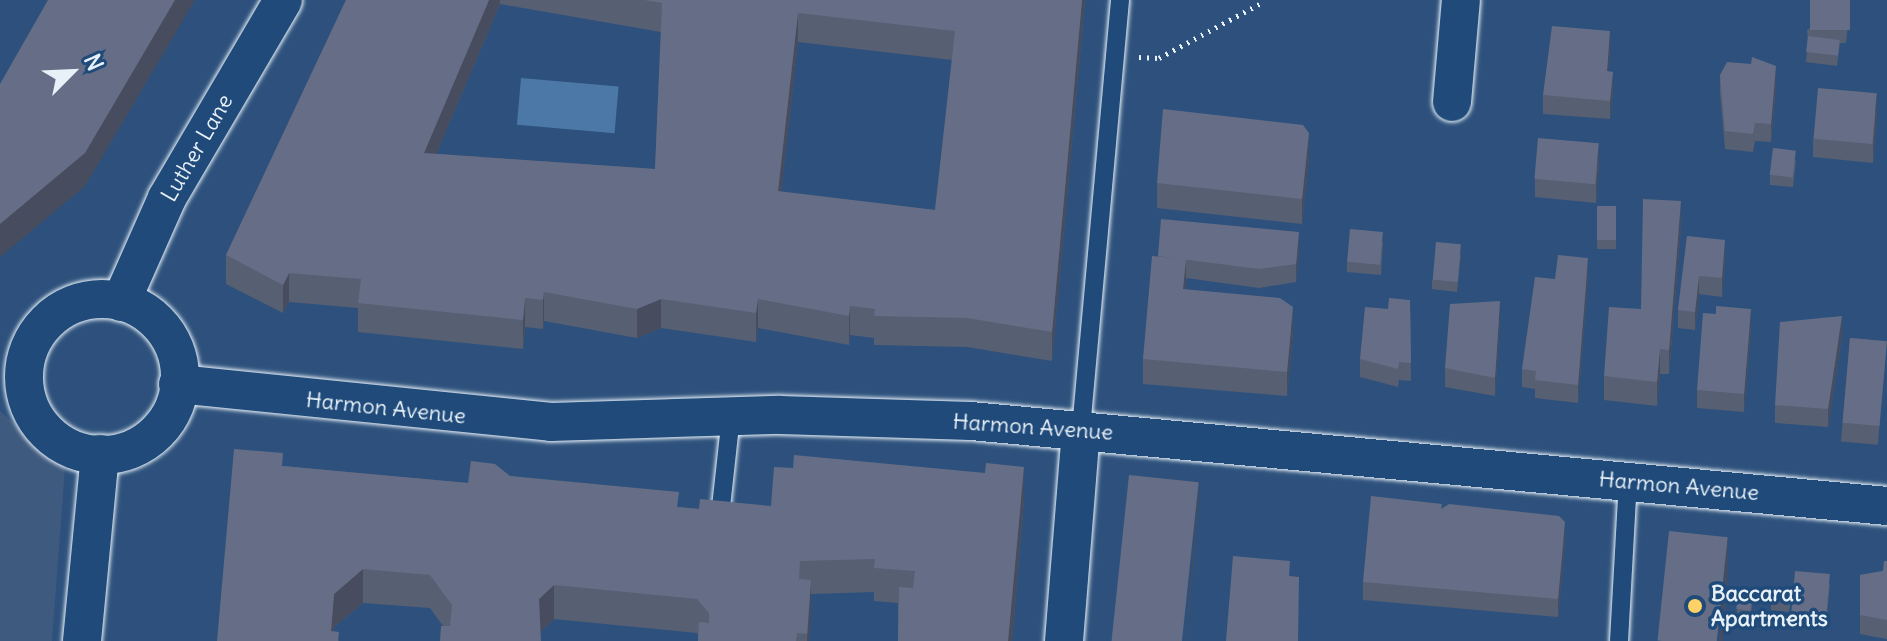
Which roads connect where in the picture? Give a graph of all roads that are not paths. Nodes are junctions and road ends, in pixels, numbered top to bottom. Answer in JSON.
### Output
{"nodes":[{"id":1,"x":283,"y":0,"type":"edge"},
{"id":2,"x":1120,"y":0,"type":"edge"},
{"id":3,"x":1461,"y":0,"type":"edge"},
{"id":4,"x":1452,"y":102,"type":"dead end"},
{"id":5,"x":121,"y":302,"type":"junction"},
{"id":6,"x":13,"y":355,"type":"edge"},
{"id":7,"x":178,"y":384,"type":"junction"},
{"id":8,"x":731,"y":417,"type":"junction"},
{"id":9,"x":1081,"y":429,"type":"junction"},
{"id":10,"x":100,"y":454,"type":"junction"},
{"id":11,"x":1628,"y":481,"type":"junction"},
{"id":12,"x":1887,"y":506,"type":"edge"},
{"id":13,"x":718,"y":534,"type":"edge"},
{"id":14,"x":82,"y":641,"type":"edge"},
{"id":15,"x":1064,"y":641,"type":"edge"},
{"id":16,"x":1619,"y":641,"type":"edge"}],
"edges":[{"from":1,"to":5,"type":"street","name":"Luther Lane"},
{"from":2,"to":9,"type":"lane"},
{"from":3,"to":4,"type":"street"},
{"from":5,"to":6,"type":"street"},
{"from":5,"to":7,"type":"street"},
{"from":6,"to":10,"type":"street"},
{"from":7,"to":8,"type":"street","name":"Harmon Avenue"},
{"from":7,"to":10,"type":"street"},
{"from":8,"to":9,"type":"street","name":"Harmon Avenue"},
{"from":8,"to":13,"type":"lane"},
{"from":9,"to":11,"type":"street","name":"Harmon Avenue"},
{"from":9,"to":15,"type":"street"},
{"from":10,"to":14,"type":"street"},
{"from":11,"to":12,"type":"street","name":"Harmon Avenue"},
{"from":11,"to":16,"type":"lane"}]}
